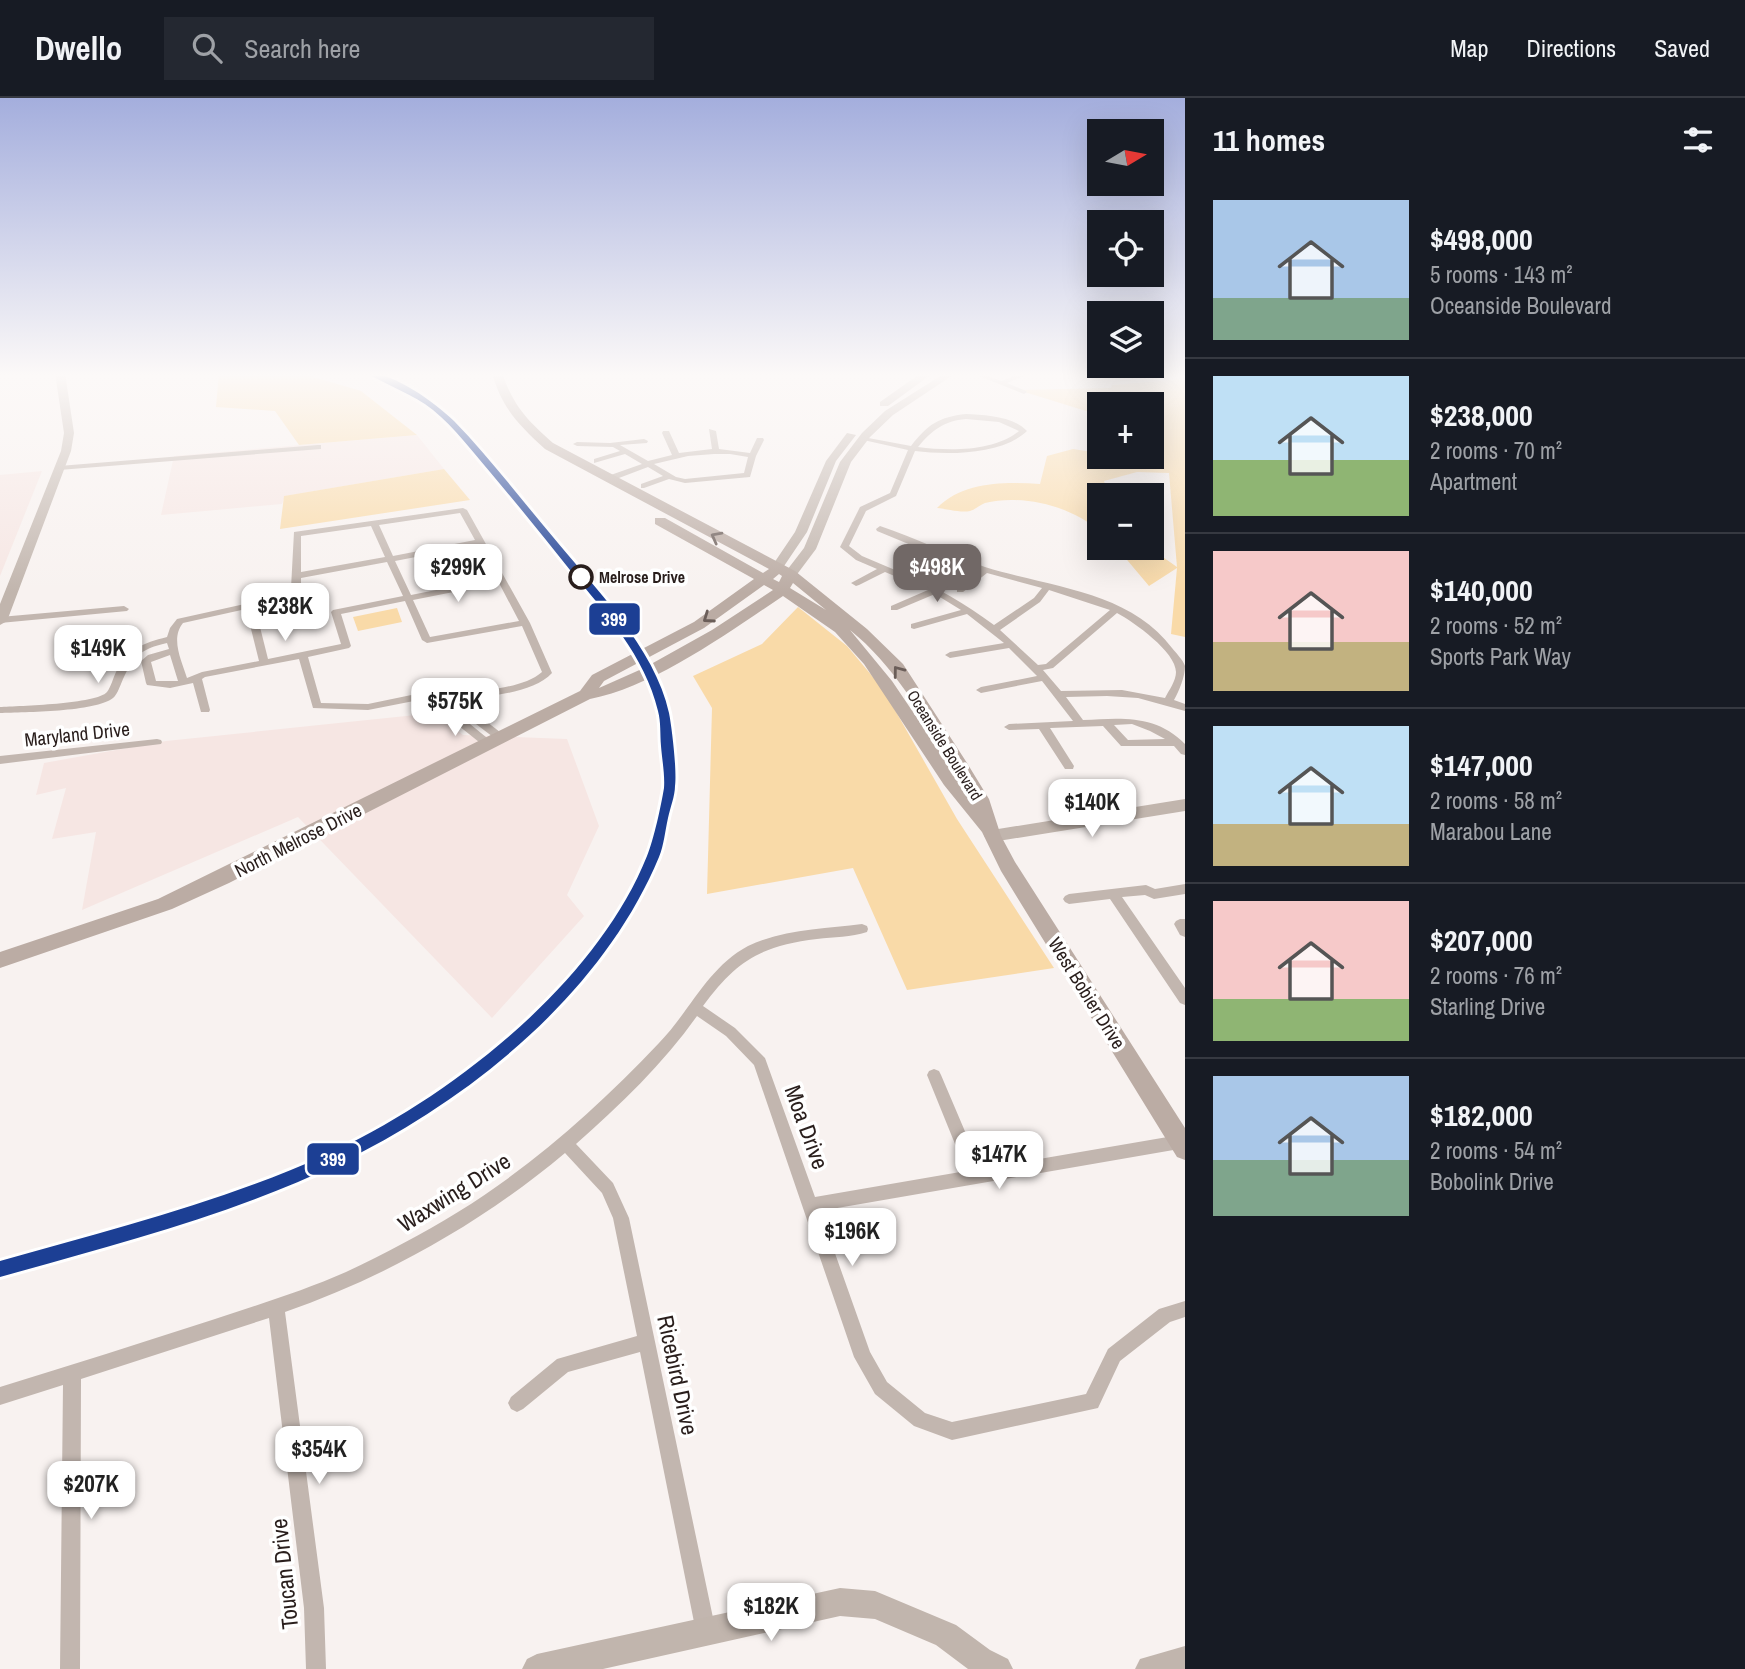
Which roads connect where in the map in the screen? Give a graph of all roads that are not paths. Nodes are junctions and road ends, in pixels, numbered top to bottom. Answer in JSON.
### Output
{"nodes":[{"id":1,"x":66,"y":446,"type":"edge"},
{"id":2,"x":535,"y":446,"type":"edge"},
{"id":3,"x":550,"y":446,"type":"edge"},
{"id":4,"x":620,"y":446,"type":"edge"},
{"id":5,"x":672,"y":446,"type":"edge"},
{"id":6,"x":715,"y":446,"type":"edge"},
{"id":7,"x":757,"y":446,"type":"edge"},
{"id":8,"x":842,"y":446,"type":"edge"},
{"id":9,"x":857,"y":446,"type":"edge"},
{"id":10,"x":900,"y":446,"type":"edge"},
{"id":11,"x":916,"y":446,"type":"edge"},
{"id":12,"x":986,"y":446,"type":"edge"},
{"id":13,"x":318,"y":447,"type":"dead end"},
{"id":14,"x":913,"y":449,"type":"junction"},
{"id":15,"x":627,"y":451,"type":"junction"},
{"id":16,"x":716,"y":453,"type":"junction"},
{"id":17,"x":676,"y":455,"type":"junction"},
{"id":18,"x":752,"y":456,"type":"junction"},
{"id":19,"x":597,"y":461,"type":"dead end"},
{"id":20,"x":649,"y":464,"type":"junction"},
{"id":21,"x":60,"y":468,"type":"junction"},
{"id":22,"x":670,"y":476,"type":"junction"},
{"id":23,"x":608,"y":479,"type":"junction"},
{"id":24,"x":587,"y":480,"type":"junction"},
{"id":25,"x":644,"y":486,"type":"dead end"},
{"id":26,"x":650,"y":502,"type":"junction"},
{"id":27,"x":374,"y":523,"type":"junction"},
{"id":28,"x":880,"y":529,"type":"dead end"},
{"id":29,"x":481,"y":542,"type":"junction"},
{"id":30,"x":929,"y":550,"type":"junction"},
{"id":31,"x":390,"y":559,"type":"junction"},
{"id":32,"x":886,"y":568,"type":"junction"},
{"id":33,"x":986,"y":570,"type":"junction"},
{"id":34,"x":896,"y":573,"type":"junction"},
{"id":35,"x":777,"y":574,"type":"junction"},
{"id":36,"x":295,"y":576,"type":"junction"},
{"id":37,"x":501,"y":580,"type":"junction"},
{"id":38,"x":856,"y":583,"type":"dead end"},
{"id":39,"x":1047,"y":587,"type":"junction"},
{"id":40,"x":782,"y":590,"type":"junction"},
{"id":41,"x":960,"y":590,"type":"dead end"},
{"id":42,"x":935,"y":591,"type":"junction"},
{"id":43,"x":408,"y":598,"type":"junction"},
{"id":44,"x":250,"y":605,"type":"junction"},
{"id":45,"x":894,"y":608,"type":"dead end"},
{"id":46,"x":1118,"y":608,"type":"junction"},
{"id":47,"x":124,"y":609,"type":"dead end"},
{"id":48,"x":968,"y":611,"type":"junction"},
{"id":49,"x":0,"y":621,"type":"edge"},
{"id":50,"x":525,"y":623,"type":"junction"},
{"id":51,"x":914,"y":626,"type":"dead end"},
{"id":52,"x":994,"y":630,"type":"junction"},
{"id":53,"x":170,"y":639,"type":"junction"},
{"id":54,"x":1010,"y":645,"type":"junction"},
{"id":55,"x":174,"y":651,"type":"junction"},
{"id":56,"x":303,"y":655,"type":"junction"},
{"id":57,"x":950,"y":655,"type":"dead end"},
{"id":58,"x":264,"y":663,"type":"junction"},
{"id":59,"x":1038,"y":674,"type":"junction"},
{"id":60,"x":197,"y":678,"type":"junction"},
{"id":61,"x":183,"y":682,"type":"junction"},
{"id":62,"x":981,"y":690,"type":"dead end"},
{"id":63,"x":1057,"y":694,"type":"junction"},
{"id":64,"x":586,"y":695,"type":"junction"},
{"id":65,"x":424,"y":696,"type":"junction"},
{"id":66,"x":452,"y":699,"type":"junction"},
{"id":67,"x":1168,"y":702,"type":"junction"},
{"id":68,"x":441,"y":706,"type":"junction"},
{"id":69,"x":1185,"y":708,"type":"edge"},
{"id":70,"x":0,"y":710,"type":"edge"},
{"id":71,"x":205,"y":710,"type":"dead end"},
{"id":72,"x":1079,"y":722,"type":"junction"},
{"id":73,"x":1105,"y":722,"type":"junction"},
{"id":74,"x":1042,"y":724,"type":"junction"},
{"id":75,"x":1009,"y":727,"type":"dead end"},
{"id":76,"x":494,"y":741,"type":"junction"},
{"id":77,"x":157,"y":742,"type":"dead end"},
{"id":78,"x":1177,"y":742,"type":"junction"},
{"id":79,"x":1185,"y":751,"type":"edge"},
{"id":80,"x":0,"y":760,"type":"edge"},
{"id":81,"x":1069,"y":766,"type":"dead end"},
{"id":82,"x":1185,"y":805,"type":"edge"},
{"id":83,"x":992,"y":835,"type":"junction"},
{"id":84,"x":1185,"y":889,"type":"edge"},
{"id":85,"x":1113,"y":894,"type":"junction"},
{"id":86,"x":1069,"y":899,"type":"dead end"},
{"id":87,"x":1185,"y":923,"type":"edge"},
{"id":88,"x":862,"y":929,"type":"dead end"},
{"id":89,"x":1185,"y":932,"type":"edge"},
{"id":90,"x":0,"y":960,"type":"edge"},
{"id":91,"x":1185,"y":999,"type":"edge"},
{"id":92,"x":695,"y":1008,"type":"junction"},
{"id":93,"x":934,"y":1075,"type":"dead end"},
{"id":94,"x":567,"y":1144,"type":"junction"},
{"id":95,"x":1183,"y":1144,"type":"edge"},
{"id":96,"x":976,"y":1177,"type":"junction"},
{"id":97,"x":811,"y":1205,"type":"junction"},
{"id":98,"x":276,"y":1308,"type":"junction"},
{"id":99,"x":1185,"y":1309,"type":"edge"},
{"id":100,"x":646,"y":1342,"type":"junction"},
{"id":101,"x":72,"y":1373,"type":"junction"},
{"id":102,"x":0,"y":1396,"type":"edge"},
{"id":103,"x":517,"y":1403,"type":"dead end"},
{"id":104,"x":706,"y":1632,"type":"junction"},
{"id":105,"x":1185,"y":1661,"type":"edge"},
{"id":106,"x":70,"y":1669,"type":"edge"},
{"id":107,"x":316,"y":1669,"type":"edge"},
{"id":108,"x":537,"y":1669,"type":"edge"},
{"id":109,"x":998,"y":1669,"type":"edge"},
{"id":110,"x":1150,"y":1669,"type":"edge"}],
"edges":[{"from":1,"to":21,"type":"main road"},
{"from":2,"to":24,"type":"main road","name":"Oceanside Boulevard"},
{"from":3,"to":23,"type":"main road","name":"Oceanside Boulevard"},
{"from":4,"to":15,"type":"street"},
{"from":5,"to":17,"type":"street"},
{"from":6,"to":16,"type":"street"},
{"from":7,"to":18,"type":"street"},
{"from":8,"to":35,"type":"main road"},
{"from":9,"to":35,"type":"main road"},
{"from":10,"to":14,"type":"street"},
{"from":11,"to":14,"type":"street"},
{"from":12,"to":14,"type":"street"},
{"from":13,"to":21,"type":"street"},
{"from":14,"to":32,"type":"street"},
{"from":15,"to":19,"type":"street"},
{"from":15,"to":20,"type":"street"},
{"from":16,"to":17,"type":"street"},
{"from":16,"to":18,"type":"street"},
{"from":17,"to":20,"type":"street"},
{"from":18,"to":22,"type":"street"},
{"from":20,"to":22,"type":"street"},
{"from":20,"to":23,"type":"street"},
{"from":21,"to":49,"type":"main road"},
{"from":22,"to":25,"type":"street"},
{"from":23,"to":26,"type":"main road","name":"Oceanside Boulevard"},
{"from":24,"to":26,"type":"main road"},
{"from":24,"to":35,"type":"main road","name":"Oceanside Boulevard"},
{"from":35,"to":26,"type":"main road","name":"Oceanside Boulevard","one_way":true},
{"from":27,"to":29,"type":"street"},
{"from":27,"to":31,"type":"street"},
{"from":27,"to":36,"type":"street"},
{"from":28,"to":30,"type":"street"},
{"from":29,"to":31,"type":"street"},
{"from":29,"to":37,"type":"street"},
{"from":30,"to":33,"type":"street"},
{"from":30,"to":34,"type":"street"},
{"from":31,"to":36,"type":"street"},
{"from":31,"to":43,"type":"street"},
{"from":32,"to":34,"type":"street"},
{"from":32,"to":38,"type":"street"},
{"from":33,"to":39,"type":"street"},
{"from":33,"to":41,"type":"street"},
{"from":34,"to":42,"type":"street"},
{"from":35,"to":40,"type":"main road","name":"Oceanside Boulevard"},
{"from":35,"to":64,"type":"main road","name":"North Melrose Drive","one_way":true},
{"from":83,"to":35,"type":"main road","name":"Oceanside Boulevard","one_way":true},
{"from":36,"to":44,"type":"street"},
{"from":37,"to":43,"type":"street"},
{"from":37,"to":50,"type":"street"},
{"from":39,"to":46,"type":"street"},
{"from":39,"to":52,"type":"street"},
{"from":40,"to":64,"type":"main road","name":"North Melrose Drive"},
{"from":40,"to":83,"type":"main road","name":"Oceanside Boulevard"},
{"from":42,"to":45,"type":"street"},
{"from":42,"to":48,"type":"street"},
{"from":43,"to":50,"type":"street"},
{"from":43,"to":56,"type":"street"},
{"from":44,"to":53,"type":"street"},
{"from":44,"to":58,"type":"street"},
{"from":46,"to":59,"type":"street"},
{"from":46,"to":67,"type":"street"},
{"from":47,"to":49,"type":"street"},
{"from":48,"to":51,"type":"street"},
{"from":48,"to":52,"type":"street"},
{"from":50,"to":66,"type":"street"},
{"from":52,"to":54,"type":"street"},
{"from":53,"to":55,"type":"street"},
{"from":53,"to":70,"type":"street"},
{"from":54,"to":57,"type":"street"},
{"from":54,"to":59,"type":"street"},
{"from":55,"to":61,"type":"street"},
{"from":55,"to":61,"type":"street"},
{"from":56,"to":58,"type":"street"},
{"from":56,"to":65,"type":"street"},
{"from":58,"to":60,"type":"street"},
{"from":59,"to":62,"type":"street"},
{"from":59,"to":63,"type":"street"},
{"from":60,"to":61,"type":"street"},
{"from":60,"to":71,"type":"street"},
{"from":63,"to":67,"type":"street"},
{"from":63,"to":72,"type":"street"},
{"from":64,"to":76,"type":"main road","name":"North Melrose Drive"},
{"from":65,"to":66,"type":"street"},
{"from":65,"to":68,"type":"street"},
{"from":66,"to":68,"type":"street"},
{"from":66,"to":76,"type":"street"},
{"from":67,"to":69,"type":"street"},
{"from":68,"to":76,"type":"street"},
{"from":72,"to":73,"type":"street"},
{"from":72,"to":74,"type":"street"},
{"from":73,"to":78,"type":"street"},
{"from":73,"to":78,"type":"street"},
{"from":74,"to":75,"type":"street"},
{"from":74,"to":81,"type":"street"},
{"from":76,"to":90,"type":"main road","name":"North Melrose Drive"},
{"from":77,"to":80,"type":"street","name":"Maryland Drive"},
{"from":78,"to":79,"type":"street"},
{"from":82,"to":83,"type":"main road"},
{"from":83,"to":95,"type":"main road","name":"West Bobier Drive"},
{"from":84,"to":85,"type":"street"},
{"from":85,"to":86,"type":"street"},
{"from":85,"to":91,"type":"street"},
{"from":87,"to":89,"type":"street"},
{"from":88,"to":92,"type":"street","name":"Waxwing Drive"},
{"from":92,"to":94,"type":"street","name":"Waxwing Drive"},
{"from":92,"to":97,"type":"street","name":"Moa Drive"},
{"from":93,"to":96,"type":"street"},
{"from":94,"to":98,"type":"street","name":"Waxwing Drive"},
{"from":94,"to":100,"type":"street","name":"Ricebird Drive"},
{"from":95,"to":96,"type":"street"},
{"from":96,"to":97,"type":"street"},
{"from":97,"to":99,"type":"street","name":"Moa Drive"},
{"from":98,"to":101,"type":"street","name":"Waxwing Drive"},
{"from":98,"to":107,"type":"street","name":"Toucan Drive"},
{"from":100,"to":103,"type":"street"},
{"from":100,"to":104,"type":"street","name":"Ricebird Drive"},
{"from":101,"to":102,"type":"street","name":"Waxwing Drive"},
{"from":101,"to":106,"type":"street"},
{"from":104,"to":108,"type":"main road"},
{"from":104,"to":109,"type":"main road"},
{"from":105,"to":110,"type":"main road"}]}
